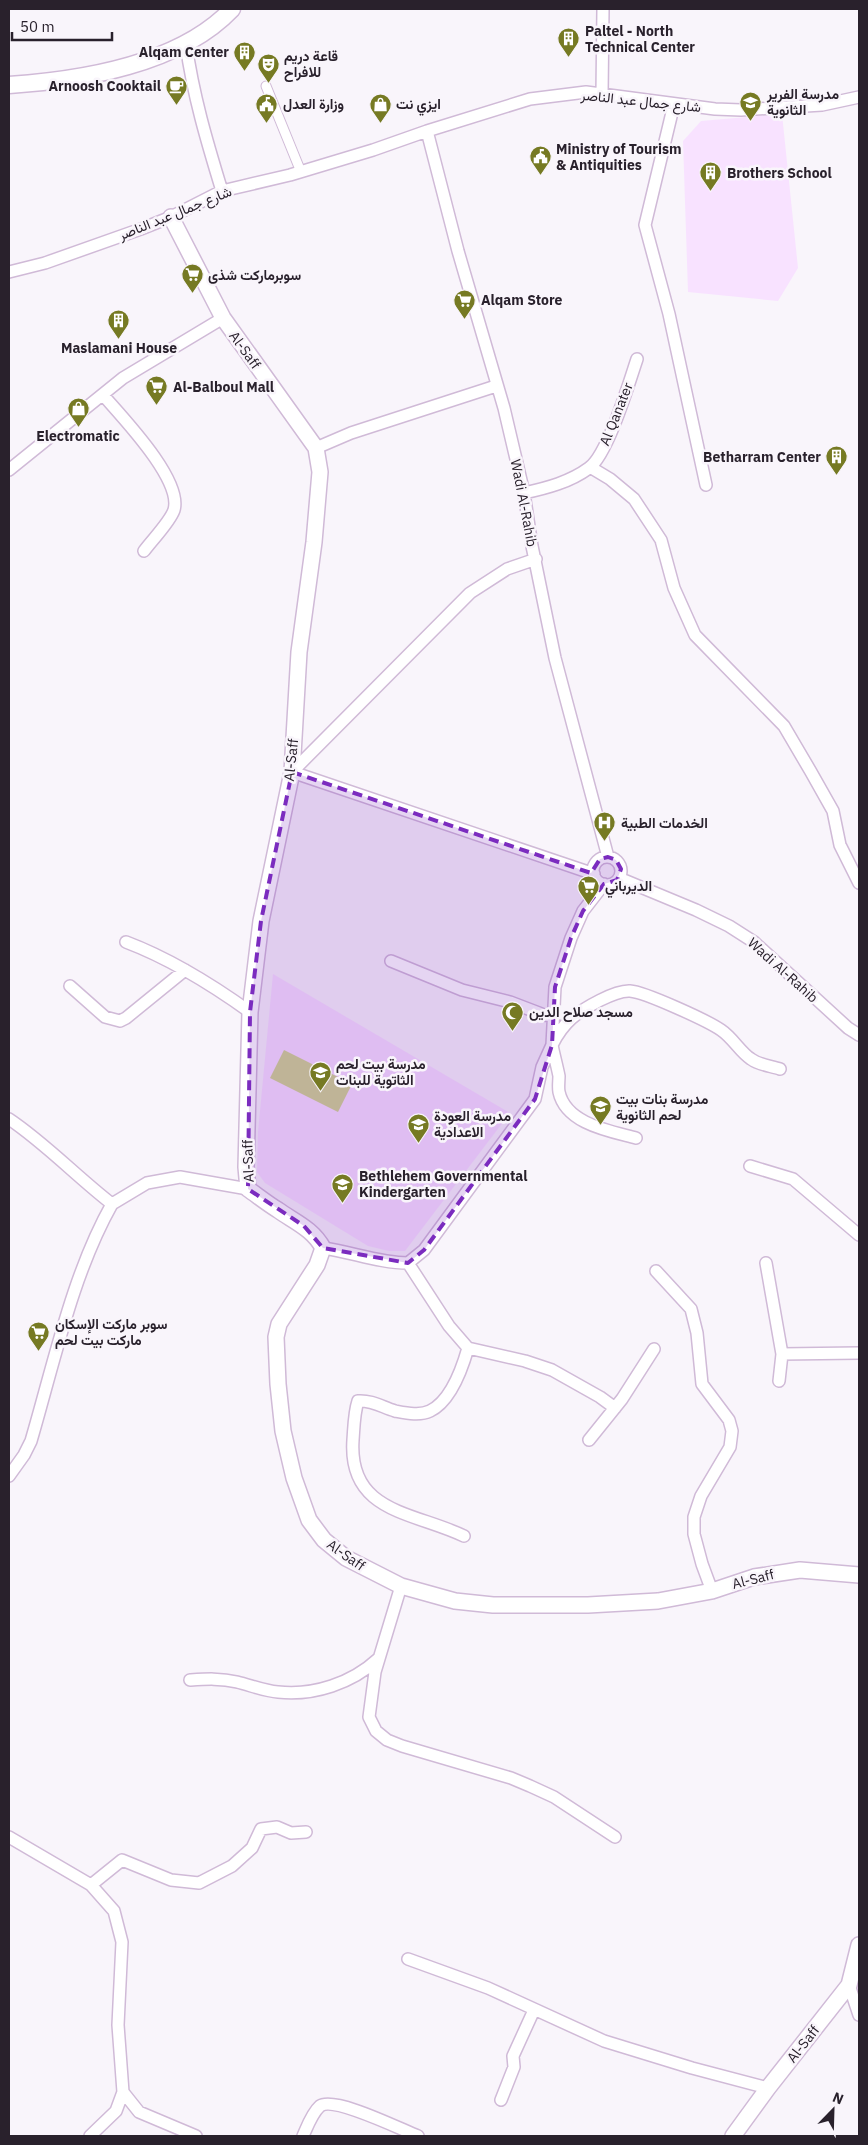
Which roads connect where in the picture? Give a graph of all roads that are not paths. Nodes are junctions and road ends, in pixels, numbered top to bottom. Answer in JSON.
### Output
{"nodes":[{"id":1,"x":232,"y":9,"type":"edge"},
{"id":2,"x":603,"y":9,"type":"edge"},
{"id":3,"x":186,"y":44,"type":"junction"},
{"id":4,"x":9,"y":85,"type":"edge"},
{"id":5,"x":266,"y":86,"type":"dead end"},
{"id":6,"x":602,"y":94,"type":"junction"},
{"id":7,"x":859,"y":97,"type":"edge"},
{"id":8,"x":674,"y":104,"type":"junction"},
{"id":9,"x":428,"y":131,"type":"junction"},
{"id":10,"x":301,"y":172,"type":"junction"},
{"id":11,"x":222,"y":191,"type":"junction"},
{"id":12,"x":172,"y":217,"type":"junction"},
{"id":13,"x":9,"y":272,"type":"edge"},
{"id":14,"x":223,"y":318,"type":"junction"},
{"id":15,"x":637,"y":359,"type":"dead end"},
{"id":16,"x":496,"y":386,"type":"junction"},
{"id":17,"x":103,"y":395,"type":"junction"},
{"id":18,"x":316,"y":448,"type":"junction"},
{"id":19,"x":590,"y":467,"type":"junction"},
{"id":20,"x":9,"y":470,"type":"edge"},
{"id":21,"x":706,"y":485,"type":"dead end"},
{"id":22,"x":524,"y":493,"type":"junction"},
{"id":23,"x":144,"y":551,"type":"dead end"},
{"id":24,"x":536,"y":559,"type":"junction"},
{"id":25,"x":292,"y":772,"type":"junction"},
{"id":26,"x":608,"y":857,"type":"junction"},
{"id":27,"x":594,"y":874,"type":"junction"},
{"id":28,"x":619,"y":878,"type":"junction"},
{"id":29,"x":859,"y":883,"type":"edge"},
{"id":30,"x":604,"y":884,"type":"junction"},
{"id":31,"x":126,"y":942,"type":"dead end"},
{"id":32,"x":391,"y":961,"type":"dead end"},
{"id":33,"x":185,"y":970,"type":"junction"},
{"id":34,"x":70,"y":986,"type":"dead end"},
{"id":35,"x":250,"y":1012,"type":"junction"},
{"id":36,"x":553,"y":1016,"type":"junction"},
{"id":37,"x":859,"y":1035,"type":"edge"},
{"id":38,"x":552,"y":1045,"type":"junction"},
{"id":39,"x":780,"y":1069,"type":"dead end"},
{"id":40,"x":9,"y":1119,"type":"edge"},
{"id":41,"x":636,"y":1138,"type":"dead end"},
{"id":42,"x":750,"y":1166,"type":"dead end"},
{"id":43,"x":248,"y":1189,"type":"junction"},
{"id":44,"x":112,"y":1204,"type":"junction"},
{"id":45,"x":859,"y":1235,"type":"edge"},
{"id":46,"x":323,"y":1248,"type":"junction"},
{"id":47,"x":408,"y":1263,"type":"junction"},
{"id":48,"x":766,"y":1263,"type":"dead end"},
{"id":49,"x":656,"y":1271,"type":"dead end"},
{"id":50,"x":468,"y":1348,"type":"junction"},
{"id":51,"x":654,"y":1349,"type":"dead end"},
{"id":52,"x":859,"y":1353,"type":"edge"},
{"id":53,"x":782,"y":1354,"type":"junction"},
{"id":54,"x":780,"y":1381,"type":"dead end"},
{"id":55,"x":615,"y":1408,"type":"junction"},
{"id":56,"x":589,"y":1440,"type":"dead end"},
{"id":57,"x":9,"y":1476,"type":"edge"},
{"id":58,"x":464,"y":1536,"type":"dead end"},
{"id":59,"x":859,"y":1575,"type":"edge"},
{"id":60,"x":401,"y":1586,"type":"junction"},
{"id":61,"x":712,"y":1591,"type":"junction"},
{"id":62,"x":379,"y":1658,"type":"junction"},
{"id":63,"x":190,"y":1680,"type":"dead end"},
{"id":64,"x":306,"y":1832,"type":"dead end"},
{"id":65,"x":9,"y":1837,"type":"edge"},
{"id":66,"x":615,"y":1837,"type":"dead end"},
{"id":67,"x":91,"y":1885,"type":"junction"},
{"id":68,"x":859,"y":1945,"type":"edge"},
{"id":69,"x":408,"y":1959,"type":"dead end"},
{"id":70,"x":849,"y":1985,"type":"junction"},
{"id":71,"x":534,"y":2010,"type":"junction"},
{"id":72,"x":859,"y":2014,"type":"edge"},
{"id":73,"x":768,"y":2088,"type":"junction"},
{"id":74,"x":123,"y":2092,"type":"junction"},
{"id":75,"x":501,"y":2100,"type":"dead end"},
{"id":76,"x":116,"y":2111,"type":"junction"},
{"id":77,"x":139,"y":2112,"type":"junction"},
{"id":78,"x":90,"y":2136,"type":"edge"},
{"id":79,"x":196,"y":2136,"type":"edge"},
{"id":80,"x":303,"y":2136,"type":"edge"},
{"id":81,"x":418,"y":2136,"type":"edge"},
{"id":82,"x":733,"y":2136,"type":"edge"}],
"edges":[{"from":1,"to":3,"type":"main road"},
{"from":2,"to":6,"type":"street"},
{"from":3,"to":4,"type":"main road"},
{"from":3,"to":11,"type":"street"},
{"from":5,"to":10,"type":"street"},
{"from":6,"to":8,"type":"street","name":"شارع جمال عبد الناصر"},
{"from":6,"to":9,"type":"street","name":"شارع جمال عبد الناصر"},
{"from":7,"to":8,"type":"street","name":"شارع جمال عبد الناصر"},
{"from":8,"to":21,"type":"street"},
{"from":9,"to":10,"type":"street","name":"شارع جمال عبد الناصر"},
{"from":9,"to":16,"type":"street","name":"Wadi Al-Rahib"},
{"from":10,"to":11,"type":"street","name":"شارع جمال عبد الناصر"},
{"from":11,"to":12,"type":"street","name":"شارع جمال عبد الناصر"},
{"from":12,"to":13,"type":"street","name":"شارع جمال عبد الناصر"},
{"from":12,"to":14,"type":"street","name":"Al-Saff"},
{"from":14,"to":17,"type":"street"},
{"from":14,"to":18,"type":"street","name":"Al-Saff"},
{"from":15,"to":19,"type":"street","name":"Al Qanater"},
{"from":16,"to":18,"type":"street"},
{"from":16,"to":22,"type":"street","name":"Wadi Al-Rahib"},
{"from":17,"to":20,"type":"street"},
{"from":17,"to":23,"type":"street"},
{"from":18,"to":25,"type":"street","name":"Al-Saff"},
{"from":19,"to":22,"type":"street"},
{"from":19,"to":29,"type":"street"},
{"from":22,"to":24,"type":"street","name":"Wadi Al-Rahib"},
{"from":24,"to":25,"type":"street"},
{"from":24,"to":26,"type":"street","name":"Wadi Al-Rahib"},
{"from":25,"to":27,"type":"street"},
{"from":25,"to":35,"type":"street","name":"Al-Saff"},
{"from":26,"to":27,"type":"street"},
{"from":26,"to":28,"type":"street","name":"Wadi Al-Rahib"},
{"from":27,"to":30,"type":"street"},
{"from":28,"to":30,"type":"street"},
{"from":28,"to":37,"type":"street","name":"Wadi Al-Rahib"},
{"from":30,"to":36,"type":"street"},
{"from":31,"to":33,"type":"street"},
{"from":32,"to":36,"type":"street"},
{"from":33,"to":34,"type":"street"},
{"from":33,"to":35,"type":"street"},
{"from":35,"to":43,"type":"street","name":"Al-Saff"},
{"from":36,"to":38,"type":"street"},
{"from":38,"to":39,"type":"street"},
{"from":38,"to":41,"type":"street"},
{"from":38,"to":47,"type":"street"},
{"from":40,"to":44,"type":"street"},
{"from":42,"to":45,"type":"street"},
{"from":43,"to":44,"type":"street"},
{"from":43,"to":46,"type":"street","name":"Al-Saff"},
{"from":44,"to":57,"type":"street"},
{"from":46,"to":47,"type":"street"},
{"from":46,"to":60,"type":"street","name":"Al-Saff"},
{"from":47,"to":50,"type":"street"},
{"from":48,"to":53,"type":"street"},
{"from":49,"to":61,"type":"street"},
{"from":50,"to":55,"type":"street"},
{"from":50,"to":58,"type":"street"},
{"from":51,"to":55,"type":"street"},
{"from":52,"to":53,"type":"street"},
{"from":53,"to":54,"type":"street"},
{"from":55,"to":56,"type":"street"},
{"from":59,"to":61,"type":"street","name":"Al-Saff"},
{"from":60,"to":61,"type":"street","name":"Al-Saff"},
{"from":60,"to":62,"type":"street"},
{"from":62,"to":63,"type":"street"},
{"from":62,"to":66,"type":"street"},
{"from":64,"to":67,"type":"street"},
{"from":65,"to":67,"type":"street"},
{"from":67,"to":74,"type":"street"},
{"from":68,"to":70,"type":"street","name":"Al-Saff"},
{"from":69,"to":71,"type":"street"},
{"from":70,"to":72,"type":"street"},
{"from":70,"to":73,"type":"street","name":"Al-Saff"},
{"from":71,"to":73,"type":"street"},
{"from":71,"to":75,"type":"street"},
{"from":73,"to":82,"type":"street","name":"Al-Saff"},
{"from":74,"to":76,"type":"street"},
{"from":74,"to":77,"type":"street"},
{"from":76,"to":77,"type":"street"},
{"from":76,"to":78,"type":"street"},
{"from":77,"to":79,"type":"street"},
{"from":80,"to":81,"type":"street"}]}
